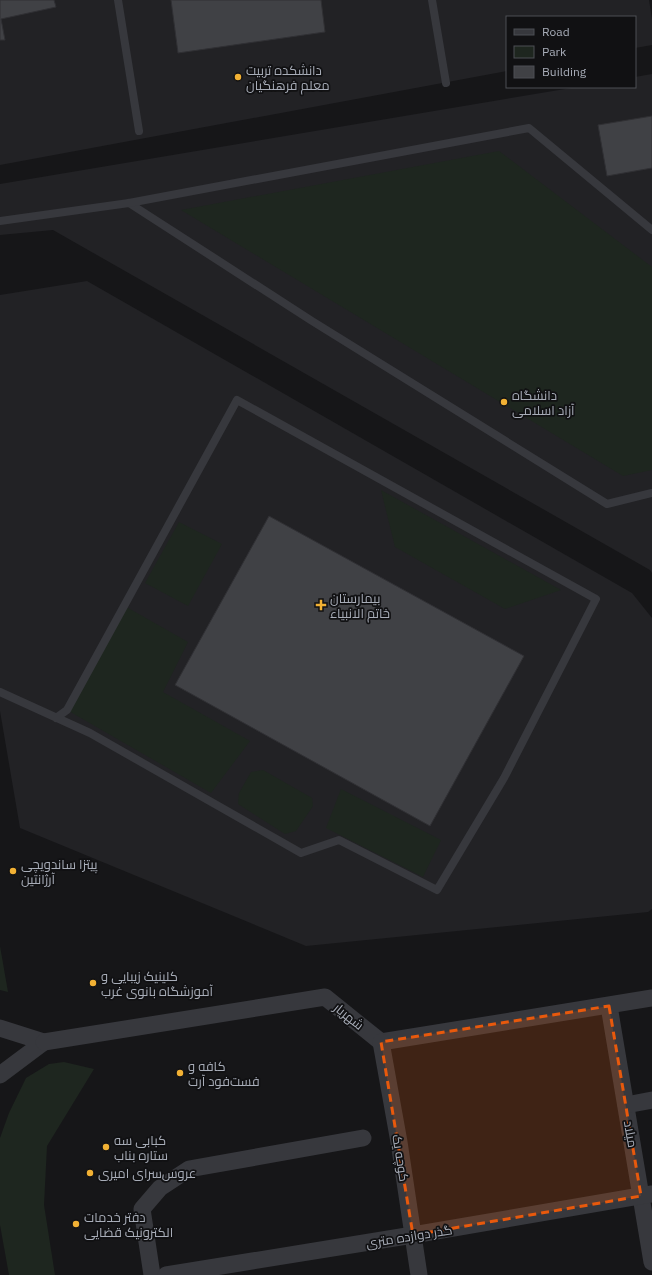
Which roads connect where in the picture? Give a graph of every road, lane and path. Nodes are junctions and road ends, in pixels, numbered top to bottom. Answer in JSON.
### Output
{"nodes":[{"id":1,"x":118,"y":0,"type":"edge"},
{"id":2,"x":432,"y":0,"type":"edge"},
{"id":3,"x":446,"y":83,"type":"dead end"},
{"id":4,"x":139,"y":132,"type":"dead end"},
{"id":5,"x":129,"y":203,"type":"junction"},
{"id":6,"x":0,"y":221,"type":"edge"},
{"id":7,"x":652,"y":230,"type":"edge"},
{"id":8,"x":652,"y":493,"type":"edge"},
{"id":9,"x":0,"y":692,"type":"edge"},
{"id":10,"x":56,"y":718,"type":"junction"},
{"id":11,"x":652,"y":998,"type":"edge"},
{"id":12,"x":609,"y":1006,"type":"junction"},
{"id":13,"x":0,"y":1028,"type":"edge"},
{"id":14,"x":44,"y":1042,"type":"junction"},
{"id":15,"x":381,"y":1042,"type":"junction"},
{"id":16,"x":0,"y":1075,"type":"edge"},
{"id":17,"x":652,"y":1100,"type":"edge"},
{"id":18,"x":626,"y":1105,"type":"junction"},
{"id":19,"x":363,"y":1138,"type":"dead end"},
{"id":20,"x":646,"y":1195,"type":"edge"},
{"id":21,"x":413,"y":1236,"type":"junction"},
{"id":22,"x":652,"y":1262,"type":"edge"},
{"id":23,"x":152,"y":1275,"type":"edge"},
{"id":24,"x":166,"y":1275,"type":"edge"},
{"id":25,"x":419,"y":1275,"type":"edge"}],
"edges":[{"from":1,"to":4,"type":"lane"},
{"from":2,"to":3,"type":"lane"},
{"from":5,"to":6,"type":"lane"},
{"from":5,"to":7,"type":"lane"},
{"from":5,"to":8,"type":"lane"},
{"from":9,"to":10,"type":"lane"},
{"from":10,"to":10,"type":"lane"},
{"from":11,"to":12,"type":"street"},
{"from":12,"to":15,"type":"street"},
{"from":12,"to":18,"type":"street","name":"میلاد"},
{"from":13,"to":14,"type":"street","name":"شهریار"},
{"from":14,"to":15,"type":"street","name":"شهریار"},
{"from":14,"to":16,"type":"street","name":"شهریار"},
{"from":15,"to":21,"type":"street","name":"کوچه یک"},
{"from":17,"to":18,"type":"street"},
{"from":18,"to":20,"type":"street","name":"میلاد"},
{"from":19,"to":23,"type":"street"},
{"from":20,"to":21,"type":"street","name":"گذر دوازده متری"},
{"from":20,"to":22,"type":"street","name":"میلاد"},
{"from":21,"to":24,"type":"street","name":"گذر دوازده متری"},
{"from":21,"to":25,"type":"street","name":"کوچه یک"}]}
